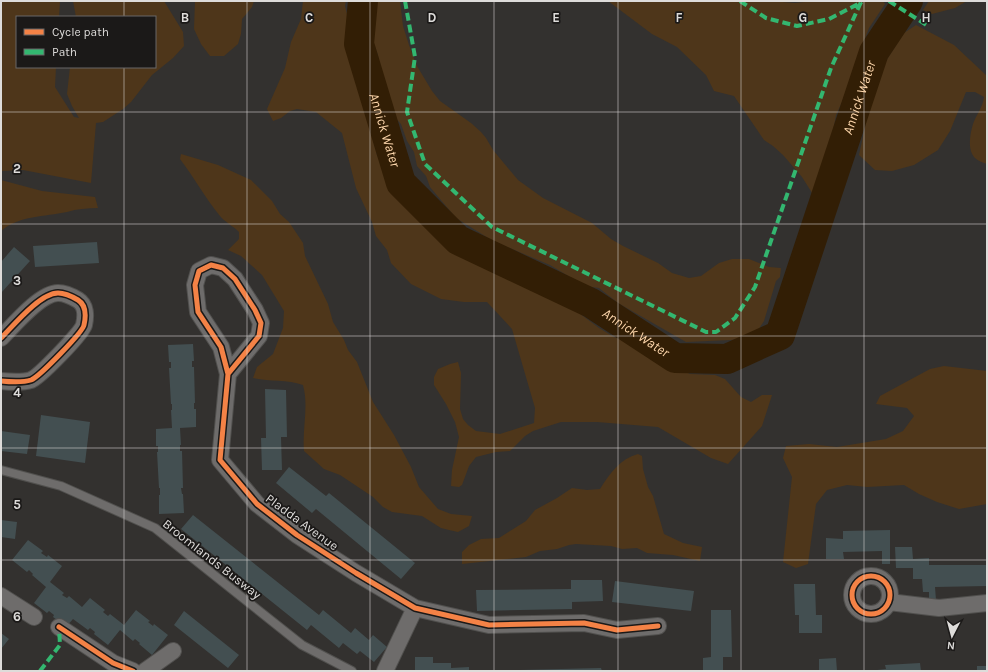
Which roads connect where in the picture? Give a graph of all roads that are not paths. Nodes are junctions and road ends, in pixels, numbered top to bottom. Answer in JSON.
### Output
{"nodes":[{"id":1,"x":1,"y":338,"type":"edge"},
{"id":2,"x":228,"y":374,"type":"junction"},
{"id":3,"x":1,"y":381,"type":"edge"},
{"id":4,"x":1,"y":470,"type":"edge"},
{"id":5,"x":1,"y":596,"type":"edge"},
{"id":6,"x":889,"y":602,"type":"dead end"},
{"id":7,"x":987,"y":603,"type":"edge"},
{"id":8,"x":415,"y":608,"type":"junction"},
{"id":9,"x":34,"y":617,"type":"dead end"},
{"id":10,"x":658,"y":626,"type":"dead end"},
{"id":11,"x":59,"y":627,"type":"dead end"},
{"id":12,"x":173,"y":651,"type":"dead end"},
{"id":13,"x":111,"y":667,"type":"edge"},
{"id":14,"x":133,"y":671,"type":"edge"},
{"id":15,"x":144,"y":671,"type":"edge"},
{"id":16,"x":352,"y":671,"type":"edge"},
{"id":17,"x":385,"y":671,"type":"edge"}],
"edges":[{"from":1,"to":3,"type":"street"},
{"from":2,"to":2,"type":"street","name":"Pladda Avenue"},
{"from":2,"to":8,"type":"street","name":"Pladda Avenue"},
{"from":4,"to":16,"type":"lane","name":"Broomlands Busway"},
{"from":5,"to":9,"type":"street"},
{"from":6,"to":7,"type":"street"},
{"from":8,"to":10,"type":"street","name":"Pladda Avenue"},
{"from":8,"to":17,"type":"street"},
{"from":11,"to":13,"type":"street"},
{"from":12,"to":15,"type":"street"},
{"from":13,"to":14,"type":"street"}]}
